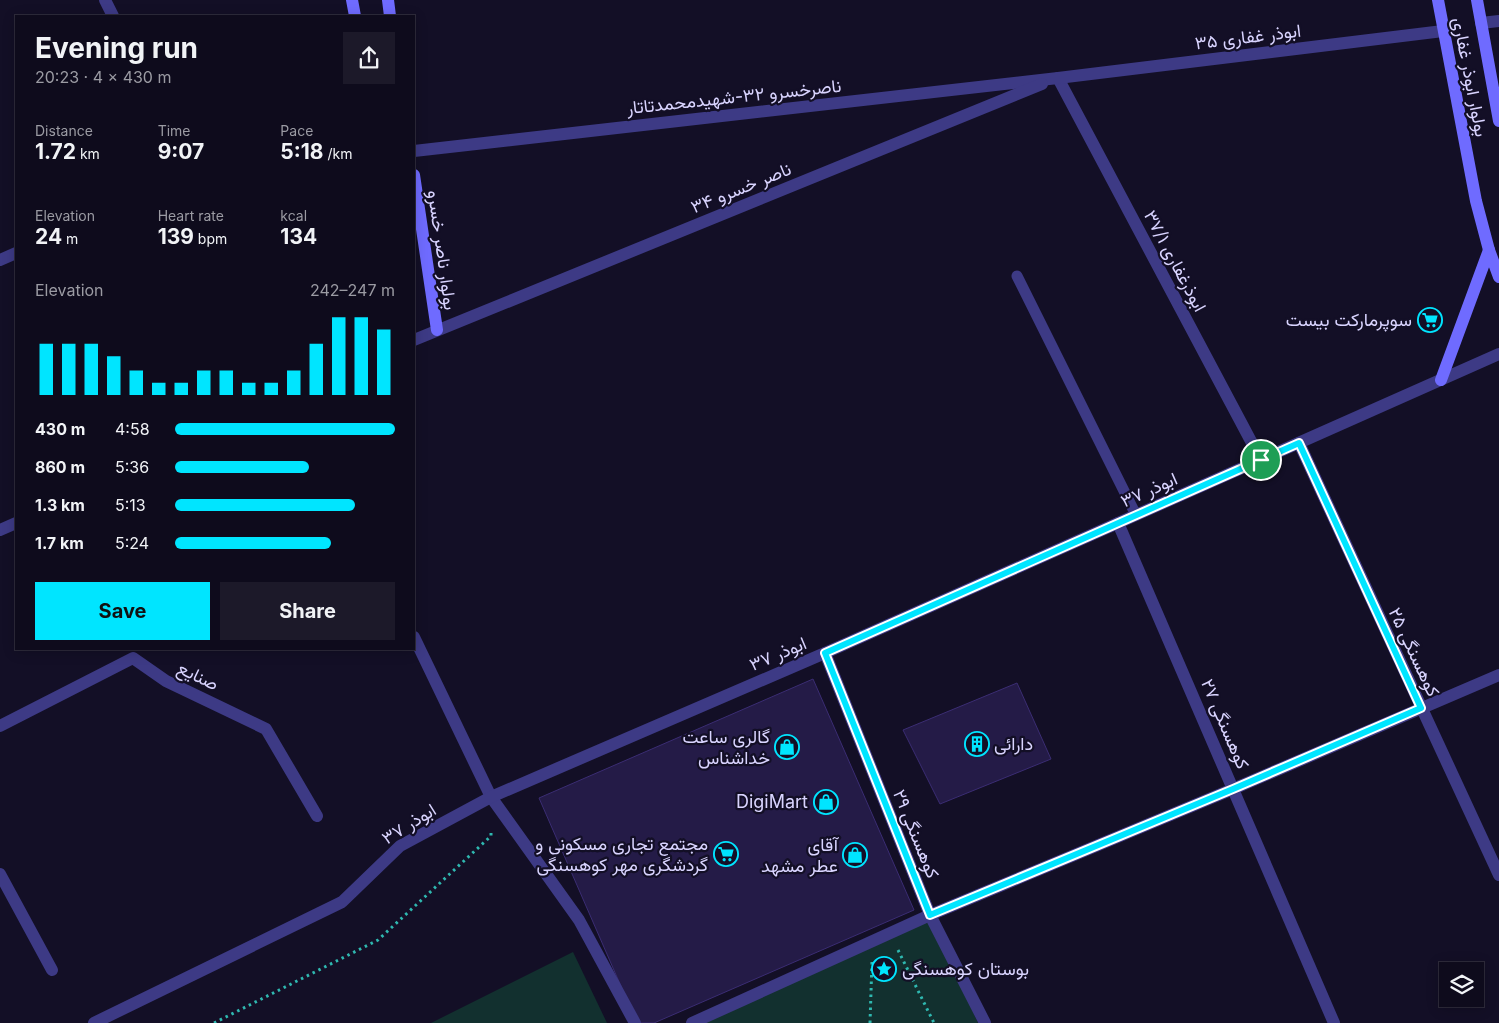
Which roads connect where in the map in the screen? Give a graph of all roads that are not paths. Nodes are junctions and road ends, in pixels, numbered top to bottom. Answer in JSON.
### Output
{"nodes":[{"id":1,"x":105,"y":0,"type":"edge"},
{"id":2,"x":352,"y":0,"type":"edge"},
{"id":3,"x":388,"y":0,"type":"edge"},
{"id":4,"x":1438,"y":0,"type":"edge"},
{"id":5,"x":1477,"y":0,"type":"edge"},
{"id":6,"x":112,"y":15,"type":"edge"},
{"id":7,"x":355,"y":15,"type":"edge"},
{"id":8,"x":390,"y":15,"type":"edge"},
{"id":9,"x":1499,"y":21,"type":"edge"},
{"id":10,"x":1481,"y":23,"type":"junction"},
{"id":11,"x":1443,"y":31,"type":"junction"},
{"id":12,"x":1058,"y":78,"type":"junction"},
{"id":13,"x":1499,"y":122,"type":"edge"},
{"id":14,"x":415,"y":151,"type":"edge"},
{"id":15,"x":415,"y":182,"type":"edge"},
{"id":16,"x":1489,"y":250,"type":"junction"},
{"id":17,"x":15,"y":253,"type":"edge"},
{"id":18,"x":0,"y":260,"type":"edge"},
{"id":19,"x":1498,"y":273,"type":"edge"},
{"id":20,"x":1017,"y":276,"type":"dead end"},
{"id":21,"x":436,"y":330,"type":"junction"},
{"id":22,"x":415,"y":340,"type":"edge"},
{"id":23,"x":1499,"y":354,"type":"edge"},
{"id":24,"x":1442,"y":380,"type":"junction"},
{"id":25,"x":1299,"y":443,"type":"junction"},
{"id":26,"x":1261,"y":460,"type":"junction"},
{"id":27,"x":1136,"y":515,"type":"junction"},
{"id":28,"x":15,"y":523,"type":"edge"},
{"id":29,"x":1118,"y":523,"type":"junction"},
{"id":30,"x":0,"y":530,"type":"edge"},
{"id":31,"x":415,"y":639,"type":"edge"},
{"id":32,"x":825,"y":653,"type":"junction"},
{"id":33,"x":1499,"y":675,"type":"edge"},
{"id":34,"x":1421,"y":708,"type":"junction"},
{"id":35,"x":0,"y":726,"type":"edge"},
{"id":36,"x":1233,"y":789,"type":"junction"},
{"id":37,"x":490,"y":797,"type":"junction"},
{"id":38,"x":317,"y":816,"type":"dead end"},
{"id":39,"x":0,"y":874,"type":"edge"},
{"id":40,"x":1499,"y":875,"type":"edge"},
{"id":41,"x":930,"y":915,"type":"junction"},
{"id":42,"x":52,"y":970,"type":"dead end"},
{"id":43,"x":94,"y":1023,"type":"edge"},
{"id":44,"x":634,"y":1023,"type":"edge"},
{"id":45,"x":692,"y":1023,"type":"edge"},
{"id":46,"x":985,"y":1023,"type":"edge"},
{"id":47,"x":1334,"y":1023,"type":"edge"}],
"edges":[{"from":1,"to":6,"type":"street"},
{"from":2,"to":7,"type":"street"},
{"from":3,"to":8,"type":"street"},
{"from":4,"to":11,"type":"street","name":"بولوار ابوذر غفاری"},
{"from":5,"to":10,"type":"street","name":"بولوار ابوذر غفاری"},
{"from":9,"to":10,"type":"street"},
{"from":10,"to":13,"type":"street","name":"بولوار ابوذر غفاری"},
{"from":11,"to":12,"type":"street","name":"ابوذر غفاری ۳۵"},
{"from":11,"to":16,"type":"street","name":"بولوار ابوذر غفاری"},
{"from":12,"to":14,"type":"street","name":"ناصرخسرو ۳۲-شهیدمحمدتاتار"},
{"from":12,"to":21,"type":"street","name":"ناصر خسرو ۳۴"},
{"from":12,"to":26,"type":"street","name":"ابوذرغفاری ۳۷/۱"},
{"from":15,"to":21,"type":"street","name":"بولوار ناصر خسرو"},
{"from":16,"to":19,"type":"street","name":"بولوار ابوذر غفاری"},
{"from":16,"to":24,"type":"street"},
{"from":17,"to":18,"type":"street"},
{"from":20,"to":27,"type":"lane"},
{"from":21,"to":22,"type":"street","name":"ناصر خسرو ۳۴"},
{"from":23,"to":24,"type":"street","name":"ابوذر ۳۷"},
{"from":24,"to":25,"type":"street","name":"ابوذر ۳۷"},
{"from":25,"to":26,"type":"street","name":"ابوذر ۳۷"},
{"from":25,"to":34,"type":"street","name":"کوهسنگی ۲۵"},
{"from":26,"to":27,"type":"street","name":"ابوذر ۳۷"},
{"from":27,"to":29,"type":"street","name":"ابوذر ۳۷"},
{"from":28,"to":30,"type":"street"},
{"from":29,"to":32,"type":"street","name":"ابوذر ۳۷"},
{"from":29,"to":36,"type":"street","name":"کوهسنگی ۲۷"},
{"from":31,"to":37,"type":"street"},
{"from":32,"to":37,"type":"street","name":"ابوذر ۳۷"},
{"from":32,"to":41,"type":"street","name":"کوهسنگی ۲۹"},
{"from":33,"to":34,"type":"street"},
{"from":34,"to":36,"type":"street"},
{"from":34,"to":40,"type":"street","name":"کوهسنگی ۲۵"},
{"from":35,"to":38,"type":"street","name":"صنایع"},
{"from":36,"to":41,"type":"street"},
{"from":36,"to":47,"type":"street","name":"کوهسنگی ۲۷"},
{"from":37,"to":43,"type":"street","name":"ابوذر ۳۷"},
{"from":37,"to":44,"type":"street"},
{"from":39,"to":42,"type":"street"},
{"from":41,"to":45,"type":"street"},
{"from":41,"to":46,"type":"street","name":"کوهسنگی ۲۹"}]}
